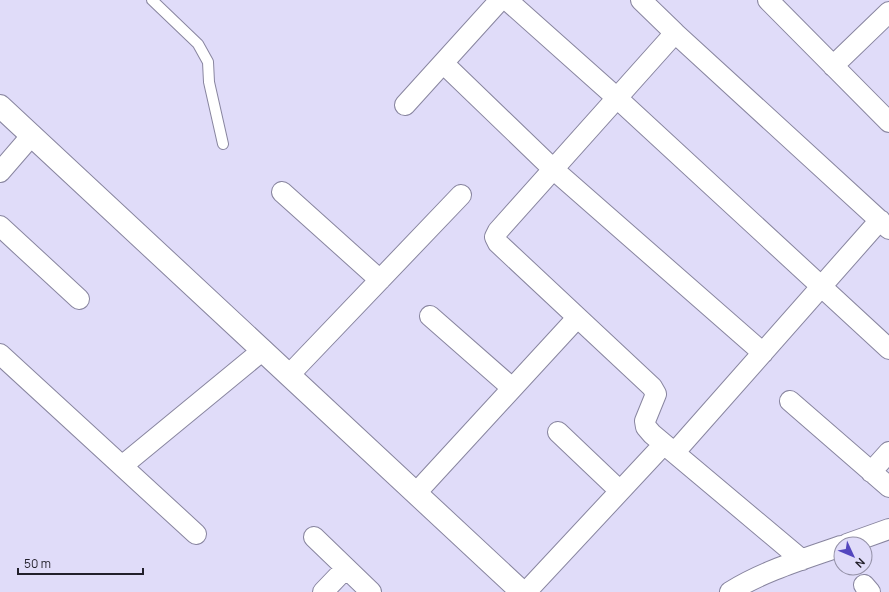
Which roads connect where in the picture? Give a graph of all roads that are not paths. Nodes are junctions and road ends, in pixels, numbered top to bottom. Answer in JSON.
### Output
{"nodes":[{"id":1,"x":152,"y":0,"type":"edge"},
{"id":2,"x":500,"y":0,"type":"edge"},
{"id":3,"x":507,"y":0,"type":"edge"},
{"id":4,"x":642,"y":0,"type":"edge"},
{"id":5,"x":768,"y":0,"type":"edge"},
{"id":6,"x":889,"y":12,"type":"edge"},
{"id":7,"x":675,"y":33,"type":"junction"},
{"id":8,"x":443,"y":63,"type":"junction"},
{"id":9,"x":833,"y":66,"type":"junction"},
{"id":10,"x":617,"y":98,"type":"junction"},
{"id":11,"x":405,"y":105,"type":"dead end"},
{"id":12,"x":0,"y":106,"type":"edge"},
{"id":13,"x":889,"y":122,"type":"edge"},
{"id":14,"x":32,"y":135,"type":"junction"},
{"id":15,"x":223,"y":144,"type":"dead end"},
{"id":16,"x":553,"y":169,"type":"junction"},
{"id":17,"x":0,"y":172,"type":"edge"},
{"id":18,"x":282,"y":192,"type":"dead end"},
{"id":19,"x":461,"y":195,"type":"dead end"},
{"id":20,"x":884,"y":224,"type":"edge"},
{"id":21,"x":0,"y":226,"type":"edge"},
{"id":22,"x":380,"y":280,"type":"junction"},
{"id":23,"x":821,"y":286,"type":"junction"},
{"id":24,"x":78,"y":299,"type":"dead end"},
{"id":25,"x":430,"y":316,"type":"dead end"},
{"id":26,"x":577,"y":318,"type":"junction"},
{"id":27,"x":889,"y":349,"type":"edge"},
{"id":28,"x":263,"y":350,"type":"junction"},
{"id":29,"x":763,"y":353,"type":"junction"},
{"id":30,"x":0,"y":354,"type":"edge"},
{"id":31,"x":289,"y":375,"type":"junction"},
{"id":32,"x":512,"y":388,"type":"junction"},
{"id":33,"x":790,"y":401,"type":"dead end"},
{"id":34,"x":558,"y":432,"type":"dead end"},
{"id":35,"x":670,"y":448,"type":"junction"},
{"id":36,"x":889,"y":452,"type":"edge"},
{"id":37,"x":122,"y":466,"type":"junction"},
{"id":38,"x":871,"y":472,"type":"junction"},
{"id":39,"x":889,"y":487,"type":"edge"},
{"id":40,"x":620,"y":491,"type":"junction"},
{"id":41,"x":416,"y":493,"type":"junction"},
{"id":42,"x":889,"y":529,"type":"edge"},
{"id":43,"x":196,"y":534,"type":"dead end"},
{"id":44,"x":869,"y":536,"type":"edge"},
{"id":45,"x":314,"y":537,"type":"dead end"},
{"id":46,"x":833,"y":549,"type":"edge"},
{"id":47,"x":802,"y":560,"type":"junction"},
{"id":48,"x":346,"y":568,"type":"junction"},
{"id":49,"x":323,"y":592,"type":"edge"},
{"id":50,"x":371,"y":592,"type":"edge"},
{"id":51,"x":522,"y":592,"type":"edge"},
{"id":52,"x":526,"y":592,"type":"edge"},
{"id":53,"x":730,"y":592,"type":"edge"}],
"edges":[{"from":1,"to":15,"type":"lane"},
{"from":2,"to":8,"type":"street"},
{"from":3,"to":10,"type":"street"},
{"from":4,"to":7,"type":"street"},
{"from":5,"to":9,"type":"street"},
{"from":6,"to":9,"type":"street"},
{"from":7,"to":10,"type":"street"},
{"from":7,"to":20,"type":"street"},
{"from":8,"to":11,"type":"street"},
{"from":8,"to":16,"type":"street"},
{"from":9,"to":13,"type":"street"},
{"from":10,"to":16,"type":"street"},
{"from":10,"to":23,"type":"street"},
{"from":12,"to":14,"type":"street"},
{"from":14,"to":17,"type":"street"},
{"from":14,"to":28,"type":"street"},
{"from":16,"to":26,"type":"street"},
{"from":16,"to":29,"type":"street"},
{"from":18,"to":22,"type":"street"},
{"from":19,"to":22,"type":"street"},
{"from":20,"to":23,"type":"street"},
{"from":21,"to":24,"type":"street"},
{"from":22,"to":31,"type":"street"},
{"from":23,"to":27,"type":"street"},
{"from":23,"to":29,"type":"street"},
{"from":25,"to":32,"type":"street"},
{"from":26,"to":32,"type":"street"},
{"from":26,"to":35,"type":"street"},
{"from":28,"to":31,"type":"street"},
{"from":28,"to":37,"type":"street"},
{"from":29,"to":35,"type":"street"},
{"from":30,"to":37,"type":"street"},
{"from":31,"to":41,"type":"street"},
{"from":32,"to":41,"type":"street"},
{"from":33,"to":38,"type":"street"},
{"from":34,"to":40,"type":"street"},
{"from":35,"to":40,"type":"street"},
{"from":35,"to":47,"type":"street"},
{"from":36,"to":38,"type":"street"},
{"from":37,"to":43,"type":"street"},
{"from":38,"to":39,"type":"street"},
{"from":40,"to":52,"type":"street"},
{"from":41,"to":51,"type":"street"},
{"from":42,"to":44,"type":"street"},
{"from":45,"to":48,"type":"street"},
{"from":46,"to":47,"type":"street"},
{"from":47,"to":53,"type":"street"},
{"from":48,"to":49,"type":"street"},
{"from":48,"to":50,"type":"street"}]}
